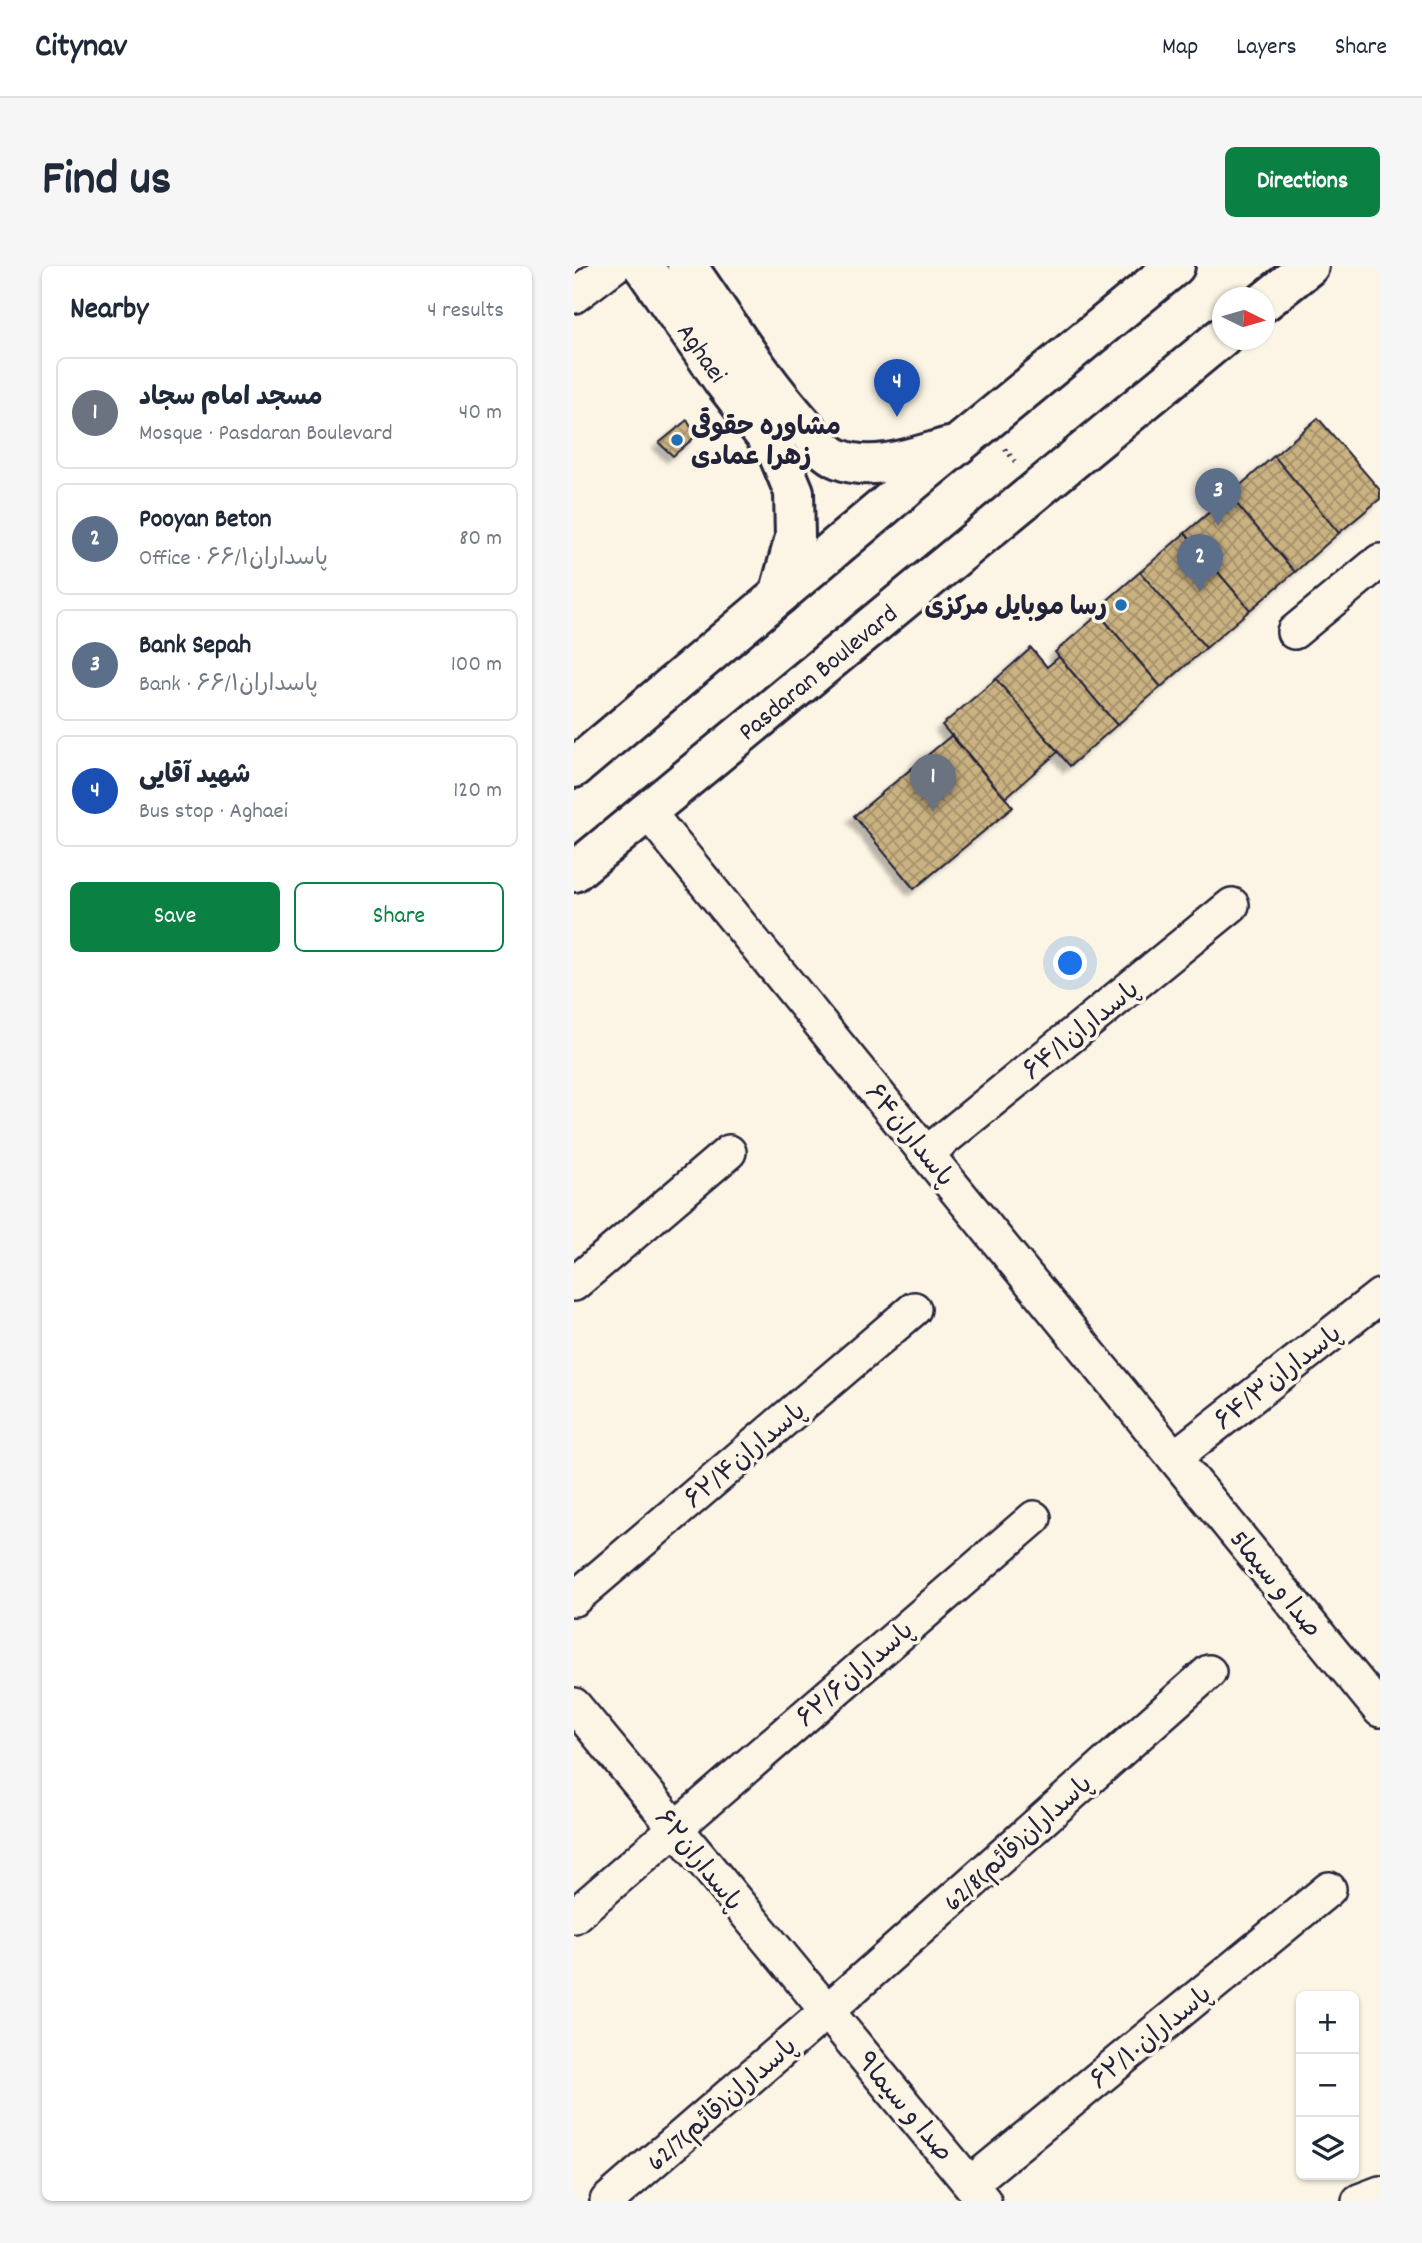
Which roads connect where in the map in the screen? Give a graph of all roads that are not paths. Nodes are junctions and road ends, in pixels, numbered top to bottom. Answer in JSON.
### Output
{"nodes":[{"id":1,"x":614,"y":266,"type":"edge"},
{"id":2,"x":1175,"y":266,"type":"edge"},
{"id":3,"x":1309,"y":266,"type":"edge"},
{"id":4,"x":668,"y":271,"type":"edge"},
{"id":5,"x":1275,"y":294,"type":"edge"},
{"id":6,"x":574,"y":296,"type":"edge"},
{"id":7,"x":1212,"y":346,"type":"edge"},
{"id":8,"x":973,"y":434,"type":"junction"},
{"id":9,"x":822,"y":448,"type":"junction"},
{"id":10,"x":786,"y":473,"type":"junction"},
{"id":11,"x":1380,"y":561,"type":"edge"},
{"id":12,"x":779,"y":595,"type":"junction"},
{"id":13,"x":1294,"y":632,"type":"dead end"},
{"id":14,"x":574,"y":768,"type":"edge"},
{"id":15,"x":647,"y":811,"type":"junction"},
{"id":16,"x":574,"y":872,"type":"edge"},
{"id":17,"x":1233,"y":905,"type":"dead end"},
{"id":18,"x":729,"y":1152,"type":"dead end"},
{"id":19,"x":927,"y":1153,"type":"junction"},
{"id":20,"x":574,"y":1284,"type":"edge"},
{"id":21,"x":1380,"y":1296,"type":"edge"},
{"id":22,"x":914,"y":1309,"type":"dead end"},
{"id":23,"x":1175,"y":1457,"type":"junction"},
{"id":24,"x":1034,"y":1518,"type":"dead end"},
{"id":25,"x":574,"y":1599,"type":"edge"},
{"id":26,"x":1209,"y":1672,"type":"dead end"},
{"id":27,"x":574,"y":1705,"type":"edge"},
{"id":28,"x":1380,"y":1710,"type":"edge"},
{"id":29,"x":675,"y":1829,"type":"junction"},
{"id":30,"x":1329,"y":1889,"type":"dead end"},
{"id":31,"x":574,"y":1916,"type":"edge"},
{"id":32,"x":826,"y":2012,"type":"junction"},
{"id":33,"x":978,"y":2192,"type":"edge"},
{"id":34,"x":1380,"y":2193,"type":"edge"},
{"id":35,"x":611,"y":2197,"type":"edge"},
{"id":36,"x":1359,"y":2201,"type":"edge"}],
"edges":[{"from":1,"to":6,"type":"street"},
{"from":2,"to":8,"type":"main road"},
{"from":3,"to":5,"type":"main road"},
{"from":4,"to":9,"type":"main road","name":"Aghaei"},
{"from":4,"to":10,"type":"main road","name":"Aghaei"},
{"from":7,"to":15,"type":"main road","name":"Pasdaran Boulevard"},
{"from":8,"to":9,"type":"main road","name":"Aghaei"},
{"from":8,"to":12,"type":"main road"},
{"from":9,"to":10,"type":"main road"},
{"from":10,"to":12,"type":"main road","name":"Aghaei"},
{"from":11,"to":13,"type":"street"},
{"from":12,"to":14,"type":"main road"},
{"from":15,"to":16,"type":"main road","name":"Pasdaran Boulevard"},
{"from":15,"to":19,"type":"street","name":"پاسداران۶۴"},
{"from":17,"to":19,"type":"street","name":"پاسداران۶۴/۱"},
{"from":18,"to":20,"type":"street"},
{"from":19,"to":23,"type":"street","name":"پاسداران۶۴"},
{"from":21,"to":23,"type":"street","name":"پاسداران۶۴/۳"},
{"from":22,"to":25,"type":"street","name":"پاسداران۶۲/۴"},
{"from":23,"to":28,"type":"street","name":"5صدا و سیما"},
{"from":24,"to":29,"type":"street","name":"پاسداران۶۲/۶"},
{"from":26,"to":32,"type":"street","name":"62/8پاسداران(قائم)"},
{"from":27,"to":29,"type":"street","name":"پاسداران۶۲"},
{"from":29,"to":31,"type":"street","name":"پاسداران۶۲/۶"},
{"from":29,"to":32,"type":"street","name":"پاسداران۶۲"},
{"from":30,"to":33,"type":"street","name":"پاسداران۶۲/۱۰"},
{"from":32,"to":33,"type":"street","name":"صدا و سیما۹"},
{"from":32,"to":35,"type":"street","name":"62/7پاسداران(قائم)"},
{"from":34,"to":36,"type":"street"}]}
